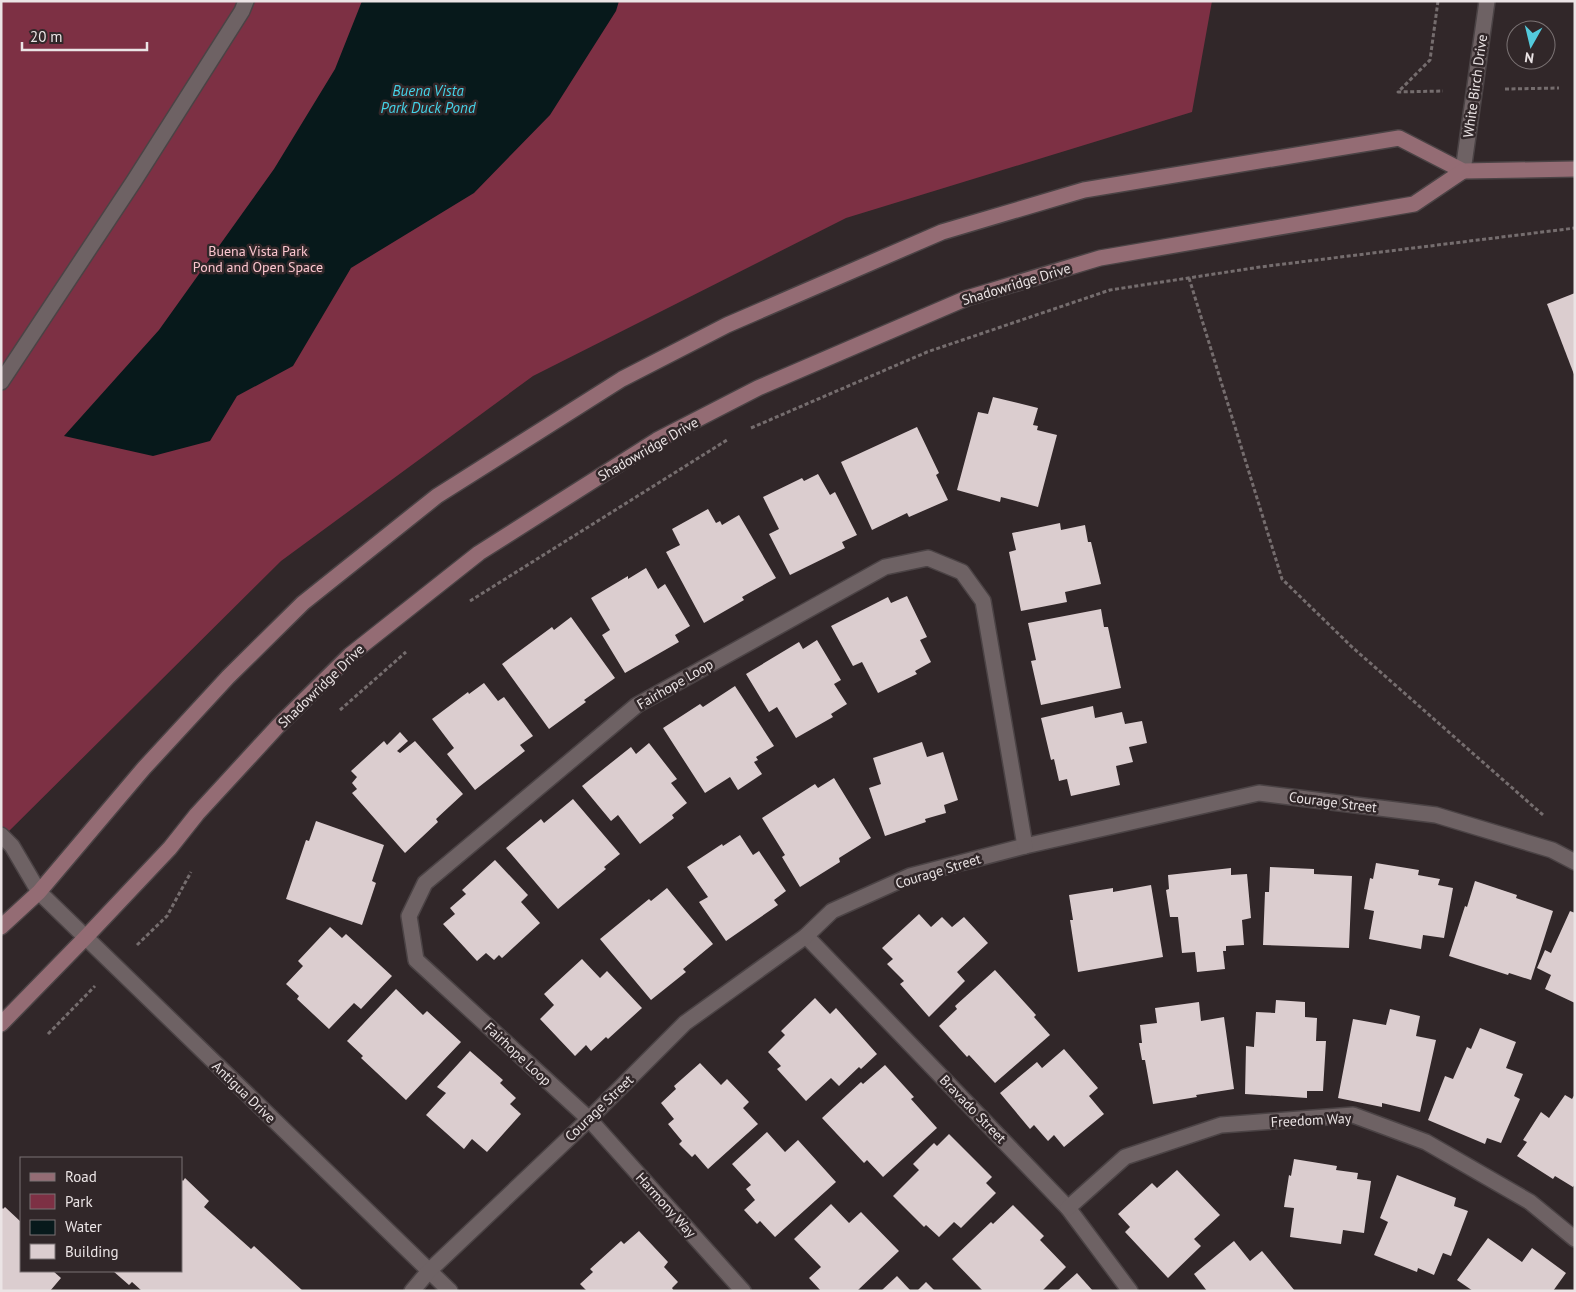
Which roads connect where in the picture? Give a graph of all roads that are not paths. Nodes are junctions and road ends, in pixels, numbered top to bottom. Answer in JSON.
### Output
{"nodes":[{"id":1,"x":246,"y":1,"type":"edge"},
{"id":2,"x":1487,"y":1,"type":"edge"},
{"id":3,"x":1575,"y":169,"type":"edge"},
{"id":4,"x":1463,"y":171,"type":"junction"},
{"id":5,"x":1,"y":382,"type":"edge"},
{"id":6,"x":1,"y":835,"type":"edge"},
{"id":7,"x":1026,"y":846,"type":"junction"},
{"id":8,"x":1575,"y":862,"type":"edge"},
{"id":9,"x":39,"y":892,"type":"junction"},
{"id":10,"x":1,"y":927,"type":"edge"},
{"id":11,"x":806,"y":936,"type":"junction"},
{"id":12,"x":85,"y":938,"type":"junction"},
{"id":13,"x":1,"y":1024,"type":"edge"},
{"id":14,"x":589,"y":1119,"type":"junction"},
{"id":15,"x":1068,"y":1208,"type":"junction"},
{"id":16,"x":1575,"y":1240,"type":"edge"},
{"id":17,"x":429,"y":1271,"type":"junction"},
{"id":18,"x":412,"y":1291,"type":"edge"},
{"id":19,"x":450,"y":1291,"type":"edge"},
{"id":20,"x":743,"y":1291,"type":"edge"},
{"id":21,"x":1130,"y":1291,"type":"edge"}],
"edges":[{"from":1,"to":5,"type":"street"},
{"from":2,"to":4,"type":"street","name":"White Birch Drive"},
{"from":3,"to":4,"type":"street"},
{"from":4,"to":9,"type":"street"},
{"from":4,"to":12,"type":"street","name":"Shadowridge Drive"},
{"from":6,"to":9,"type":"street","name":"Antigua Drive"},
{"from":7,"to":8,"type":"street","name":"Courage Street"},
{"from":7,"to":11,"type":"street","name":"Courage Street"},
{"from":7,"to":14,"type":"street","name":"Fairhope Loop"},
{"from":9,"to":10,"type":"street"},
{"from":9,"to":12,"type":"street","name":"Antigua Drive"},
{"from":11,"to":14,"type":"street","name":"Courage Street"},
{"from":11,"to":15,"type":"street","name":"Bravado Street"},
{"from":12,"to":13,"type":"street","name":"Shadowridge Drive"},
{"from":12,"to":17,"type":"street","name":"Antigua Drive"},
{"from":14,"to":17,"type":"street","name":"Courage Street"},
{"from":14,"to":20,"type":"street","name":"Harmony Way"},
{"from":15,"to":16,"type":"street","name":"Freedom Way"},
{"from":15,"to":21,"type":"street","name":"Bravado Street"},
{"from":17,"to":18,"type":"street","name":"Courage Street"},
{"from":17,"to":19,"type":"street","name":"Antigua Drive"}]}
